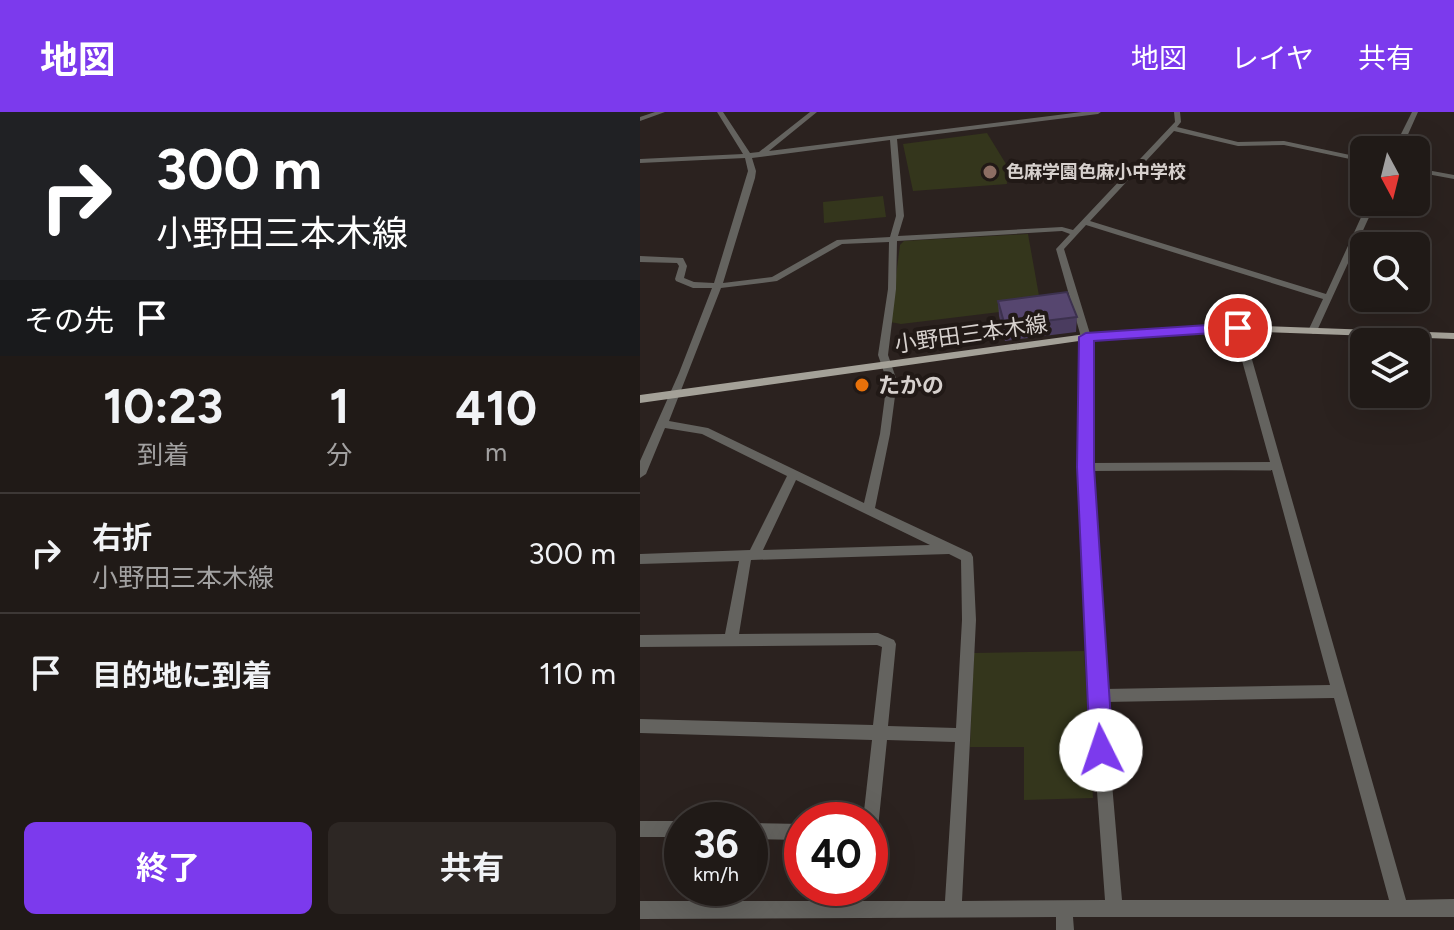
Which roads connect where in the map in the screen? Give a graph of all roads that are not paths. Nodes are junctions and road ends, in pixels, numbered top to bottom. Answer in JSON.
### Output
{"nodes":[{"id":1,"x":662,"y":112,"type":"edge"},
{"id":2,"x":720,"y":112,"type":"edge"},
{"id":3,"x":814,"y":112,"type":"edge"},
{"id":4,"x":990,"y":112,"type":"edge"},
{"id":5,"x":1098,"y":112,"type":"edge"},
{"id":6,"x":1177,"y":112,"type":"edge"},
{"id":7,"x":1415,"y":112,"type":"edge"},
{"id":8,"x":640,"y":119,"type":"edge"},
{"id":9,"x":992,"y":125,"type":"junction"},
{"id":10,"x":1172,"y":128,"type":"junction"},
{"id":11,"x":1404,"y":136,"type":"edge"},
{"id":12,"x":893,"y":138,"type":"junction"},
{"id":13,"x":760,"y":155,"type":"junction"},
{"id":14,"x":747,"y":156,"type":"junction"},
{"id":15,"x":1350,"y":157,"type":"edge"},
{"id":16,"x":640,"y":161,"type":"edge"},
{"id":17,"x":1430,"y":173,"type":"edge"},
{"id":18,"x":1454,"y":177,"type":"edge"},
{"id":19,"x":1365,"y":216,"type":"edge"},
{"id":20,"x":1084,"y":222,"type":"junction"},
{"id":21,"x":1073,"y":232,"type":"junction"},
{"id":22,"x":893,"y":239,"type":"junction"},
{"id":23,"x":640,"y":259,"type":"edge"},
{"id":24,"x":717,"y":286,"type":"junction"},
{"id":25,"x":1327,"y":297,"type":"junction"},
{"id":26,"x":1238,"y":328,"type":"junction"},
{"id":27,"x":1313,"y":331,"type":"junction"},
{"id":28,"x":1454,"y":336,"type":"edge"},
{"id":29,"x":1086,"y":337,"type":"junction"},
{"id":30,"x":887,"y":366,"type":"junction"},
{"id":31,"x":675,"y":396,"type":"junction"},
{"id":32,"x":640,"y":399,"type":"edge"},
{"id":33,"x":662,"y":424,"type":"junction"},
{"id":34,"x":1276,"y":466,"type":"junction"},
{"id":35,"x":1085,"y":467,"type":"junction"},
{"id":36,"x":794,"y":473,"type":"junction"},
{"id":37,"x":640,"y":474,"type":"edge"},
{"id":38,"x":869,"y":508,"type":"junction"},
{"id":39,"x":953,"y":548,"type":"junction"},
{"id":40,"x":750,"y":555,"type":"junction"},
{"id":41,"x":640,"y":559,"type":"edge"},
{"id":42,"x":731,"y":640,"type":"junction"},
{"id":43,"x":640,"y":641,"type":"edge"},
{"id":44,"x":1340,"y":691,"type":"junction"},
{"id":45,"x":1097,"y":696,"type":"junction"},
{"id":46,"x":640,"y":726,"type":"edge"},
{"id":47,"x":881,"y":732,"type":"junction"},
{"id":48,"x":962,"y":735,"type":"junction"},
{"id":49,"x":873,"y":802,"type":"edge"},
{"id":50,"x":640,"y":829,"type":"edge"},
{"id":51,"x":664,"y":829,"type":"edge"},
{"id":52,"x":732,"y":906,"type":"edge"},
{"id":53,"x":1114,"y":908,"type":"junction"},
{"id":54,"x":1454,"y":908,"type":"edge"},
{"id":55,"x":1064,"y":909,"type":"junction"},
{"id":56,"x":1400,"y":909,"type":"junction"},
{"id":57,"x":640,"y":910,"type":"edge"},
{"id":58,"x":953,"y":910,"type":"junction"},
{"id":59,"x":731,"y":911,"type":"junction"},
{"id":60,"x":1065,"y":930,"type":"edge"}],
"edges":[{"from":1,"to":8,"type":"street"},
{"from":2,"to":14,"type":"street"},
{"from":3,"to":13,"type":"street"},
{"from":4,"to":9,"type":"street"},
{"from":5,"to":9,"type":"street"},
{"from":6,"to":10,"type":"street"},
{"from":7,"to":11,"type":"street"},
{"from":9,"to":12,"type":"street"},
{"from":10,"to":15,"type":"street"},
{"from":10,"to":20,"type":"street"},
{"from":12,"to":13,"type":"street"},
{"from":12,"to":22,"type":"street"},
{"from":13,"to":14,"type":"street"},
{"from":14,"to":16,"type":"street"},
{"from":14,"to":24,"type":"street"},
{"from":17,"to":18,"type":"street"},
{"from":19,"to":25,"type":"street"},
{"from":20,"to":21,"type":"street"},
{"from":20,"to":25,"type":"street"},
{"from":21,"to":22,"type":"street"},
{"from":21,"to":29,"type":"street"},
{"from":22,"to":24,"type":"street"},
{"from":22,"to":30,"type":"street"},
{"from":23,"to":24,"type":"street"},
{"from":24,"to":31,"type":"street"},
{"from":25,"to":27,"type":"street"},
{"from":26,"to":27,"type":"main road","name":"小野田三本木線"},
{"from":26,"to":29,"type":"main road","name":"小野田三本木線"},
{"from":26,"to":34,"type":"street"},
{"from":27,"to":28,"type":"main road","name":"小野田三本木線"},
{"from":29,"to":30,"type":"main road","name":"小野田三本木線"},
{"from":29,"to":35,"type":"street"},
{"from":30,"to":31,"type":"main road","name":"小野田三本木線"},
{"from":30,"to":38,"type":"street"},
{"from":31,"to":32,"type":"main road","name":"小野田三本木線"},
{"from":31,"to":33,"type":"street"},
{"from":33,"to":36,"type":"street"},
{"from":33,"to":37,"type":"street"},
{"from":34,"to":35,"type":"street"},
{"from":34,"to":44,"type":"street"},
{"from":35,"to":45,"type":"street"},
{"from":36,"to":38,"type":"street"},
{"from":36,"to":40,"type":"street"},
{"from":38,"to":39,"type":"street"},
{"from":39,"to":40,"type":"street"},
{"from":39,"to":48,"type":"street"},
{"from":40,"to":41,"type":"street"},
{"from":40,"to":42,"type":"street"},
{"from":42,"to":43,"type":"street"},
{"from":42,"to":47,"type":"street"},
{"from":44,"to":45,"type":"street"},
{"from":44,"to":56,"type":"street"},
{"from":45,"to":53,"type":"street"},
{"from":46,"to":47,"type":"street"},
{"from":47,"to":48,"type":"street"},
{"from":47,"to":49,"type":"street"},
{"from":48,"to":58,"type":"street"},
{"from":50,"to":51,"type":"street"},
{"from":52,"to":59,"type":"street"},
{"from":53,"to":55,"type":"street"},
{"from":53,"to":56,"type":"street"},
{"from":54,"to":56,"type":"street"},
{"from":55,"to":58,"type":"street"},
{"from":55,"to":60,"type":"street"},
{"from":57,"to":59,"type":"street"},
{"from":58,"to":59,"type":"street"}]}
